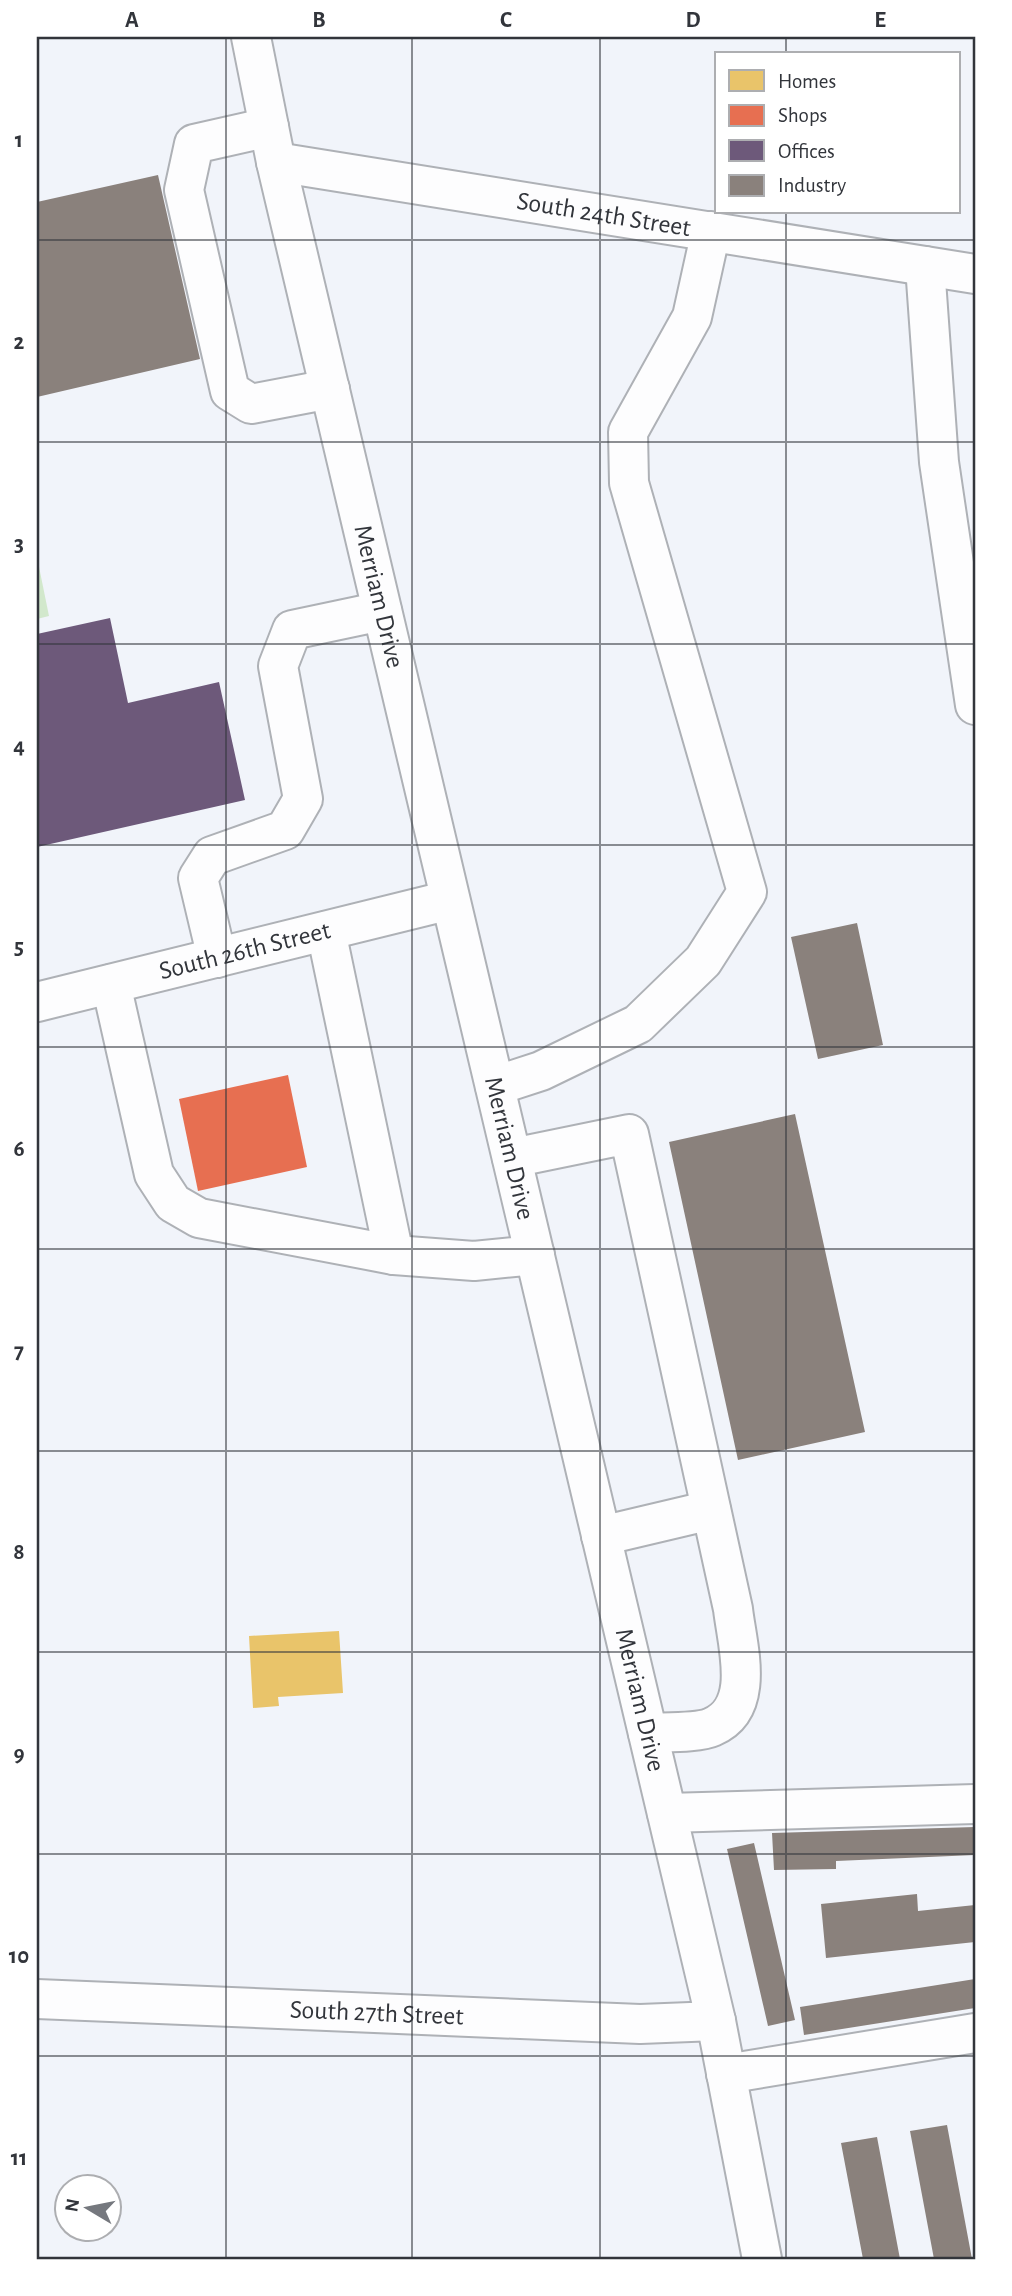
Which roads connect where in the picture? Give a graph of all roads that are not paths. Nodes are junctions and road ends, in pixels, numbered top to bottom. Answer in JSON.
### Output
{"nodes":[{"id":1,"x":251,"y":37,"type":"edge"},
{"id":2,"x":272,"y":144,"type":"junction"},
{"id":3,"x":711,"y":231,"type":"junction"},
{"id":4,"x":925,"y":265,"type":"junction"},
{"id":5,"x":975,"y":274,"type":"edge"},
{"id":6,"x":330,"y":389,"type":"junction"},
{"id":7,"x":382,"y":611,"type":"junction"},
{"id":8,"x":975,"y":705,"type":"edge"},
{"id":9,"x":450,"y":900,"type":"junction"},
{"id":10,"x":326,"y":931,"type":"junction"},
{"id":11,"x":217,"y":958,"type":"junction"},
{"id":12,"x":111,"y":984,"type":"junction"},
{"id":13,"x":37,"y":1002,"type":"edge"},
{"id":14,"x":495,"y":1086,"type":"junction"},
{"id":15,"x":512,"y":1158,"type":"junction"},
{"id":16,"x":394,"y":1255,"type":"junction"},
{"id":17,"x":535,"y":1255,"type":"junction"},
{"id":18,"x":711,"y":1510,"type":"junction"},
{"id":19,"x":601,"y":1536,"type":"junction"},
{"id":20,"x":648,"y":1733,"type":"junction"},
{"id":21,"x":975,"y":1804,"type":"edge"},
{"id":22,"x":667,"y":1813,"type":"junction"},
{"id":23,"x":37,"y":1999,"type":"edge"},
{"id":24,"x":716,"y":2021,"type":"junction"},
{"id":25,"x":975,"y":2032,"type":"edge"},
{"id":26,"x":726,"y":2074,"type":"junction"},
{"id":27,"x":762,"y":2259,"type":"edge"}],
"edges":[{"from":1,"to":2,"type":"main road","name":"Merriam Drive"},
{"from":2,"to":3,"type":"main road","name":"South 24th Street"},
{"from":2,"to":6,"type":"main road","name":"Merriam Drive"},
{"from":2,"to":6,"type":"main road"},
{"from":3,"to":4,"type":"main road","name":"South 24th Street"},
{"from":3,"to":14,"type":"main road"},
{"from":4,"to":5,"type":"main road","name":"South 24th Street"},
{"from":4,"to":8,"type":"main road"},
{"from":6,"to":7,"type":"main road","name":"Merriam Drive"},
{"from":7,"to":9,"type":"main road","name":"Merriam Drive"},
{"from":7,"to":11,"type":"main road"},
{"from":9,"to":10,"type":"main road","name":"South 26th Street"},
{"from":9,"to":14,"type":"main road","name":"Merriam Drive"},
{"from":10,"to":11,"type":"main road","name":"South 26th Street"},
{"from":10,"to":16,"type":"main road"},
{"from":11,"to":12,"type":"main road","name":"South 26th Street"},
{"from":12,"to":13,"type":"main road","name":"South 26th Street"},
{"from":12,"to":16,"type":"main road"},
{"from":14,"to":15,"type":"main road","name":"Merriam Drive"},
{"from":15,"to":17,"type":"main road","name":"Merriam Drive"},
{"from":15,"to":18,"type":"main road"},
{"from":16,"to":17,"type":"main road"},
{"from":17,"to":19,"type":"main road","name":"Merriam Drive"},
{"from":18,"to":19,"type":"main road"},
{"from":18,"to":20,"type":"main road"},
{"from":19,"to":20,"type":"main road","name":"Merriam Drive"},
{"from":20,"to":22,"type":"main road","name":"Merriam Drive"},
{"from":21,"to":22,"type":"main road"},
{"from":22,"to":24,"type":"main road","name":"Merriam Drive"},
{"from":23,"to":24,"type":"main road","name":"South 27th Street"},
{"from":24,"to":26,"type":"main road","name":"Merriam Drive"},
{"from":25,"to":26,"type":"main road"},
{"from":26,"to":27,"type":"main road","name":"Merriam Drive"}]}
